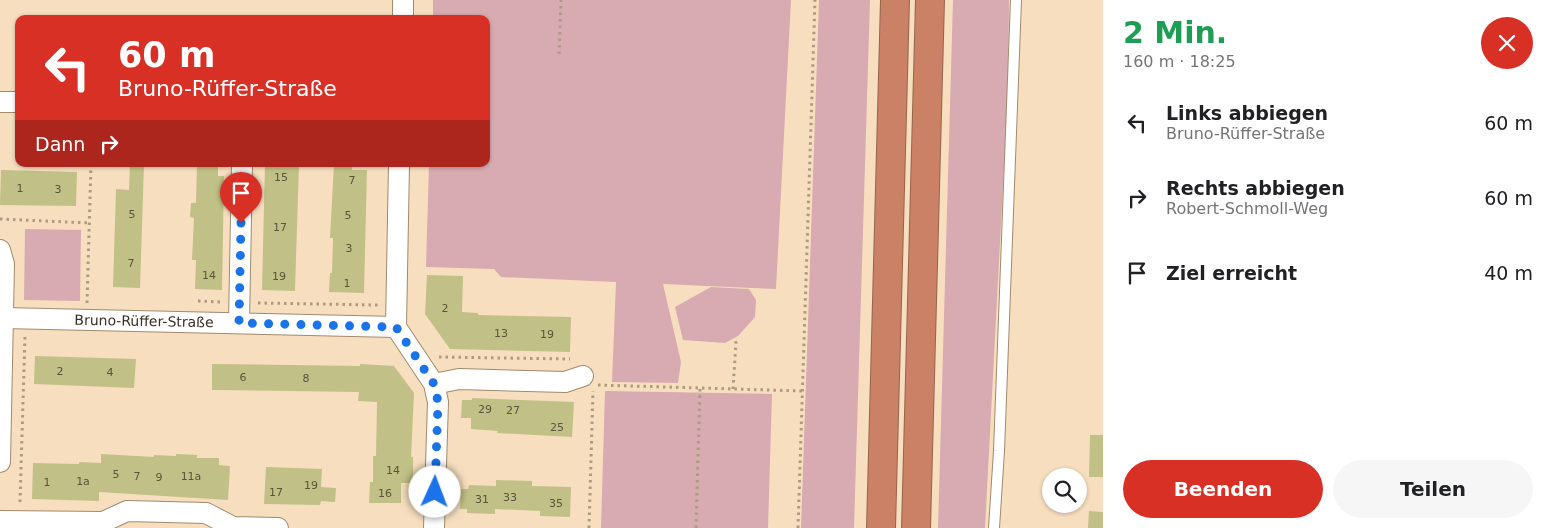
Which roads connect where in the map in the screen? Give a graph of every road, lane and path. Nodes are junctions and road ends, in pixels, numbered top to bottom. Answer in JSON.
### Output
{"nodes":[{"id":1,"x":403,"y":0,"type":"edge"},
{"id":2,"x":561,"y":0,"type":"edge"},
{"id":3,"x":815,"y":0,"type":"edge"},
{"id":4,"x":895,"y":0,"type":"edge"},
{"id":5,"x":930,"y":0,"type":"edge"},
{"id":6,"x":1016,"y":0,"type":"edge"},
{"id":7,"x":403,"y":15,"type":"edge"},
{"id":8,"x":559,"y":54,"type":"dead end"},
{"id":9,"x":0,"y":102,"type":"edge"},
{"id":10,"x":15,"y":102,"type":"edge"},
{"id":11,"x":91,"y":167,"type":"edge"},
{"id":12,"x":242,"y":167,"type":"edge"},
{"id":13,"x":399,"y":167,"type":"edge"},
{"id":14,"x":0,"y":219,"type":"edge"},
{"id":15,"x":90,"y":223,"type":"junction"},
{"id":16,"x":0,"y":250,"type":"edge"},
{"id":17,"x":3,"y":318,"type":"junction"},
{"id":18,"x":25,"y":319,"type":"junction"},
{"id":19,"x":87,"y":320,"type":"junction"},
{"id":20,"x":239,"y":323,"type":"junction"},
{"id":21,"x":396,"y":327,"type":"junction"},
{"id":22,"x":734,"y":338,"type":"dead end"},
{"id":23,"x":423,"y":366,"type":"junction"},
{"id":24,"x":581,"y":367,"type":"joint"},
{"id":25,"x":434,"y":384,"type":"junction"},
{"id":26,"x":700,"y":388,"type":"junction"},
{"id":27,"x":733,"y":389,"type":"junction"},
{"id":28,"x":802,"y":391,"type":"junction"},
{"id":29,"x":0,"y":462,"type":"edge"},
{"id":30,"x":0,"y":521,"type":"edge"},
{"id":31,"x":20,"y":521,"type":"junction"},
{"id":32,"x":108,"y":525,"type":"edge"},
{"id":33,"x":231,"y":527,"type":"edge"},
{"id":34,"x":278,"y":528,"type":"edge"},
{"id":35,"x":434,"y":528,"type":"edge"},
{"id":36,"x":589,"y":528,"type":"edge"},
{"id":37,"x":696,"y":528,"type":"edge"},
{"id":38,"x":798,"y":528,"type":"edge"},
{"id":39,"x":881,"y":528,"type":"edge"},
{"id":40,"x":916,"y":528,"type":"edge"},
{"id":41,"x":994,"y":528,"type":"edge"}],
"edges":[{"from":1,"to":7,"type":"street"},
{"from":2,"to":8,"type":"path"},
{"from":3,"to":28,"type":"path"},
{"from":4,"to":39,"type":"highway"},
{"from":5,"to":40,"type":"highway"},
{"from":6,"to":41,"type":"lane"},
{"from":9,"to":10,"type":"street"},
{"from":11,"to":15,"type":"path"},
{"from":12,"to":20,"type":"street"},
{"from":13,"to":21,"type":"street"},
{"from":14,"to":15,"type":"path"},
{"from":15,"to":19,"type":"path"},
{"from":16,"to":17,"type":"street"},
{"from":17,"to":18,"type":"street","name":"Bruno-Rüffer-Straße"},
{"from":17,"to":29,"type":"street"},
{"from":18,"to":19,"type":"street","name":"Bruno-Rüffer-Straße"},
{"from":18,"to":31,"type":"path"},
{"from":19,"to":20,"type":"street","name":"Bruno-Rüffer-Straße"},
{"from":20,"to":21,"type":"street","name":"Bruno-Rüffer-Straße"},
{"from":21,"to":23,"type":"street"},
{"from":22,"to":27,"type":"path"},
{"from":23,"to":24,"type":"path"},
{"from":23,"to":25,"type":"street"},
{"from":24,"to":25,"type":"street"},
{"from":25,"to":35,"type":"street"},
{"from":26,"to":27,"type":"path"},
{"from":26,"to":36,"type":"path"},
{"from":26,"to":37,"type":"path"},
{"from":27,"to":28,"type":"path"},
{"from":28,"to":38,"type":"path"},
{"from":30,"to":31,"type":"street"},
{"from":31,"to":32,"type":"street"},
{"from":32,"to":33,"type":"street"},
{"from":33,"to":34,"type":"street"}]}
